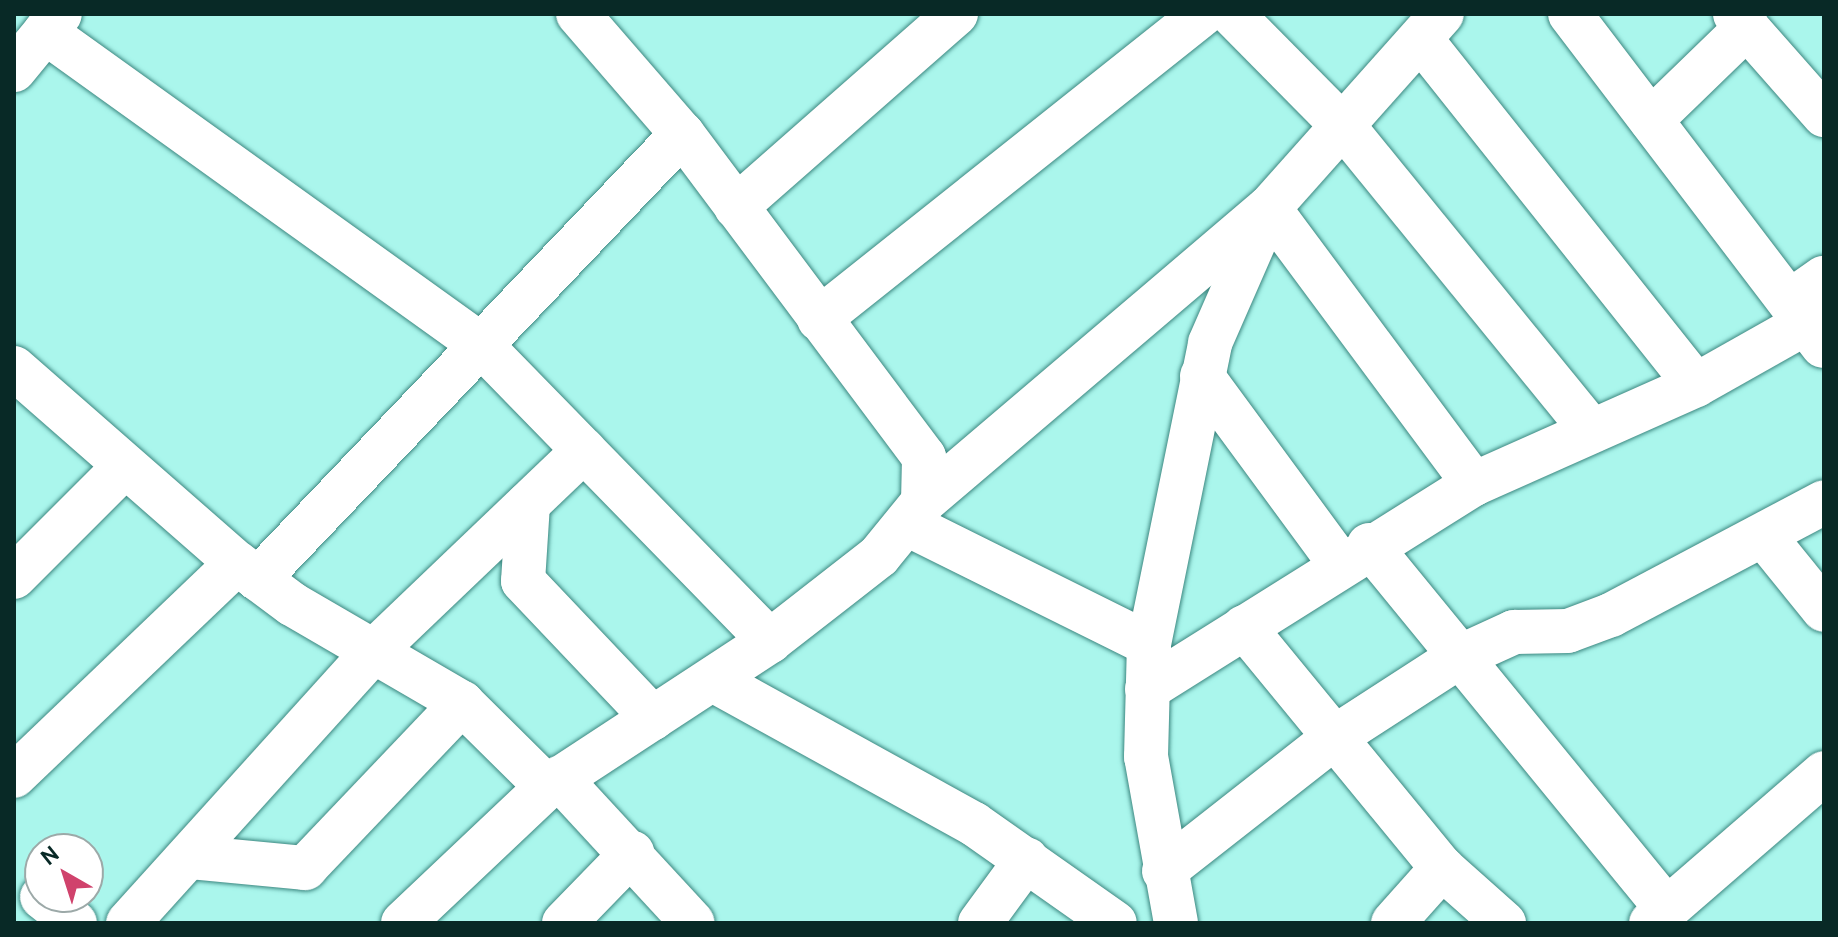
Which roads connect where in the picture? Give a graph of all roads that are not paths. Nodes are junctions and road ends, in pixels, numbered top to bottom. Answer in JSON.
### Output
{"nodes":[{"id":1,"x":578,"y":14,"type":"edge"},
{"id":2,"x":956,"y":14,"type":"edge"},
{"id":3,"x":1203,"y":14,"type":"edge"},
{"id":4,"x":1232,"y":14,"type":"edge"},
{"id":5,"x":1570,"y":14,"type":"edge"},
{"id":6,"x":1741,"y":20,"type":"edge"},
{"id":7,"x":52,"y":23,"type":"edge"},
{"id":8,"x":1432,"y":28,"type":"edge"},
{"id":9,"x":14,"y":70,"type":"edge"},
{"id":10,"x":1824,"y":115,"type":"edge"},
{"id":11,"x":1651,"y":120,"type":"junction"},
{"id":12,"x":1344,"y":127,"type":"junction"},
{"id":13,"x":682,"y":134,"type":"junction"},
{"id":14,"x":736,"y":207,"type":"junction"},
{"id":15,"x":1269,"y":208,"type":"junction"},
{"id":16,"x":1812,"y":312,"type":"edge"},
{"id":17,"x":819,"y":319,"type":"junction"},
{"id":18,"x":481,"y":345,"type":"junction"},
{"id":19,"x":14,"y":368,"type":"edge"},
{"id":20,"x":1202,"y":376,"type":"junction"},
{"id":21,"x":1696,"y":385,"type":"junction"},
{"id":22,"x":1592,"y":431,"type":"junction"},
{"id":23,"x":584,"y":450,"type":"junction"},
{"id":24,"x":125,"y":466,"type":"junction"},
{"id":25,"x":1474,"y":484,"type":"junction"},
{"id":26,"x":1824,"y":502,"type":"edge"},
{"id":27,"x":528,"y":504,"type":"junction"},
{"id":28,"x":916,"y":513,"type":"junction"},
{"id":29,"x":1764,"y":536,"type":"junction"},
{"id":30,"x":1355,"y":555,"type":"junction"},
{"id":31,"x":248,"y":571,"type":"junction"},
{"id":32,"x":14,"y":577,"type":"edge"},
{"id":33,"x":523,"y":581,"type":"junction"},
{"id":34,"x":436,"y":592,"type":"junction"},
{"id":35,"x":1824,"y":610,"type":"edge"},
{"id":36,"x":1244,"y":627,"type":"junction"},
{"id":37,"x":770,"y":641,"type":"junction"},
{"id":38,"x":1149,"y":644,"type":"junction"},
{"id":39,"x":375,"y":650,"type":"junction"},
{"id":40,"x":1457,"y":658,"type":"junction"},
{"id":41,"x":715,"y":681,"type":"junction"},
{"id":42,"x":1147,"y":689,"type":"junction"},
{"id":43,"x":462,"y":703,"type":"junction"},
{"id":44,"x":653,"y":718,"type":"junction"},
{"id":45,"x":1335,"y":737,"type":"junction"},
{"id":46,"x":1824,"y":773,"type":"edge"},
{"id":47,"x":14,"y":776,"type":"edge"},
{"id":48,"x":553,"y":782,"type":"junction"},
{"id":49,"x":632,"y":853,"type":"junction"},
{"id":50,"x":189,"y":857,"type":"junction"},
{"id":51,"x":1027,"y":859,"type":"junction"},
{"id":52,"x":1442,"y":868,"type":"junction"},
{"id":53,"x":1164,"y":871,"type":"junction"},
{"id":54,"x":1659,"y":916,"type":"edge"},
{"id":55,"x":128,"y":923,"type":"edge"},
{"id":56,"x":403,"y":923,"type":"edge"},
{"id":57,"x":564,"y":923,"type":"edge"},
{"id":58,"x":693,"y":923,"type":"edge"},
{"id":59,"x":980,"y":923,"type":"edge"},
{"id":60,"x":1115,"y":923,"type":"edge"},
{"id":61,"x":1176,"y":923,"type":"edge"},
{"id":62,"x":1393,"y":923,"type":"edge"},
{"id":63,"x":1504,"y":923,"type":"edge"}],
"edges":[{"from":1,"to":13,"type":"street"},
{"from":2,"to":14,"type":"street"},
{"from":3,"to":17,"type":"street"},
{"from":4,"to":12,"type":"street"},
{"from":5,"to":11,"type":"street"},
{"from":6,"to":10,"type":"street"},
{"from":6,"to":11,"type":"street"},
{"from":7,"to":9,"type":"street"},
{"from":7,"to":18,"type":"street"},
{"from":8,"to":12,"type":"street"},
{"from":8,"to":21,"type":"street"},
{"from":11,"to":16,"type":"street"},
{"from":12,"to":15,"type":"street"},
{"from":12,"to":22,"type":"street"},
{"from":13,"to":14,"type":"street"},
{"from":13,"to":18,"type":"street"},
{"from":14,"to":17,"type":"street"},
{"from":15,"to":20,"type":"street"},
{"from":15,"to":25,"type":"street"},
{"from":15,"to":28,"type":"street"},
{"from":16,"to":21,"type":"street"},
{"from":17,"to":28,"type":"street"},
{"from":18,"to":23,"type":"street"},
{"from":18,"to":31,"type":"street"},
{"from":19,"to":24,"type":"street"},
{"from":20,"to":30,"type":"street"},
{"from":20,"to":38,"type":"street"},
{"from":21,"to":22,"type":"street"},
{"from":22,"to":25,"type":"street"},
{"from":23,"to":27,"type":"street"},
{"from":23,"to":37,"type":"street"},
{"from":24,"to":31,"type":"street"},
{"from":24,"to":32,"type":"street"},
{"from":25,"to":30,"type":"street"},
{"from":26,"to":29,"type":"street"},
{"from":27,"to":33,"type":"street"},
{"from":27,"to":34,"type":"street"},
{"from":28,"to":37,"type":"street"},
{"from":28,"to":38,"type":"street"},
{"from":29,"to":35,"type":"street"},
{"from":29,"to":40,"type":"street"},
{"from":30,"to":36,"type":"street"},
{"from":30,"to":40,"type":"street"},
{"from":31,"to":39,"type":"street"},
{"from":31,"to":47,"type":"street"},
{"from":33,"to":34,"type":"street"},
{"from":33,"to":44,"type":"street"},
{"from":34,"to":39,"type":"street"},
{"from":36,"to":42,"type":"street"},
{"from":36,"to":45,"type":"street"},
{"from":37,"to":41,"type":"street"},
{"from":38,"to":42,"type":"street"},
{"from":39,"to":43,"type":"street"},
{"from":39,"to":50,"type":"street"},
{"from":40,"to":45,"type":"street"},
{"from":40,"to":54,"type":"street"},
{"from":41,"to":44,"type":"street"},
{"from":41,"to":51,"type":"street"},
{"from":42,"to":53,"type":"street"},
{"from":43,"to":48,"type":"street"},
{"from":43,"to":50,"type":"street"},
{"from":44,"to":48,"type":"street"},
{"from":45,"to":52,"type":"street"},
{"from":45,"to":53,"type":"street"},
{"from":46,"to":54,"type":"street"},
{"from":48,"to":49,"type":"street"},
{"from":48,"to":56,"type":"street"},
{"from":49,"to":57,"type":"street"},
{"from":49,"to":58,"type":"street"},
{"from":50,"to":55,"type":"street"},
{"from":51,"to":59,"type":"street"},
{"from":51,"to":60,"type":"street"},
{"from":52,"to":62,"type":"street"},
{"from":52,"to":63,"type":"street"},
{"from":53,"to":61,"type":"street"}]}
